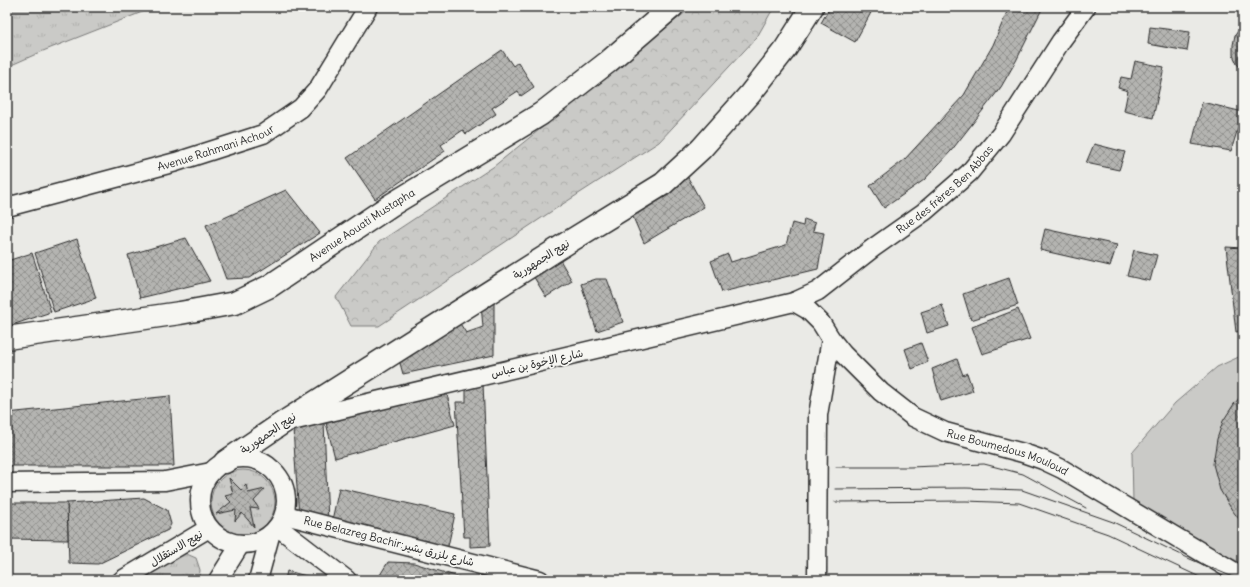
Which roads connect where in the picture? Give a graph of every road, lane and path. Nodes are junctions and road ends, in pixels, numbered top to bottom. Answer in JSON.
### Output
{"nodes":[{"id":1,"x":368,"y":7,"type":"edge"},
{"id":2,"x":672,"y":7,"type":"edge"},
{"id":3,"x":812,"y":7,"type":"edge"},
{"id":4,"x":1070,"y":7,"type":"edge"},
{"id":5,"x":1086,"y":7,"type":"edge"},
{"id":6,"x":1061,"y":41,"type":"junction"},
{"id":7,"x":7,"y":208,"type":"edge"},
{"id":8,"x":794,"y":302,"type":"junction"},
{"id":9,"x":7,"y":338,"type":"edge"},
{"id":10,"x":831,"y":338,"type":"junction"},
{"id":11,"x":281,"y":424,"type":"junction"},
{"id":12,"x":218,"y":467,"type":"junction"},
{"id":13,"x":7,"y":483,"type":"edge"},
{"id":14,"x":278,"y":526,"type":"junction"},
{"id":15,"x":209,"y":528,"type":"junction"},
{"id":16,"x":240,"y":544,"type":"junction"},
{"id":17,"x":1243,"y":577,"type":"edge"},
{"id":18,"x":343,"y":578,"type":"edge"},
{"id":19,"x":122,"y":580,"type":"edge"},
{"id":20,"x":218,"y":580,"type":"edge"},
{"id":21,"x":258,"y":580,"type":"edge"},
{"id":22,"x":540,"y":580,"type":"edge"},
{"id":23,"x":817,"y":580,"type":"edge"}],
"edges":[{"from":1,"to":7,"type":"street","name":"Avenue Rahmani Achour"},
{"from":2,"to":9,"type":"main road","name":"Avenue Aouati Mustapha"},
{"from":3,"to":11,"type":"main road","name":"نهج الجمهورية"},
{"from":4,"to":6,"type":"street"},
{"from":5,"to":6,"type":"street"},
{"from":6,"to":8,"type":"street","name":"Rue des frères Ben Abbas"},
{"from":8,"to":10,"type":"street","name":"Rue Boumedous Mouloud"},
{"from":8,"to":11,"type":"street","name":"شارع الإخوة بن عباس"},
{"from":10,"to":17,"type":"street","name":"Rue Boumedous Mouloud"},
{"from":10,"to":23,"type":"street"},
{"from":11,"to":12,"type":"main road","name":"نهج الجمهورية"},
{"from":12,"to":13,"type":"street"},
{"from":12,"to":14,"type":"street"},
{"from":12,"to":15,"type":"street"},
{"from":14,"to":16,"type":"street"},
{"from":14,"to":18,"type":"street"},
{"from":14,"to":21,"type":"street"},
{"from":14,"to":22,"type":"street","name":"Rue Belazreg Bachir;شارع بلزرق بشير"},
{"from":15,"to":16,"type":"street"},
{"from":15,"to":19,"type":"street","name":"نهج الاستقلال"},
{"from":16,"to":20,"type":"street"}]}
